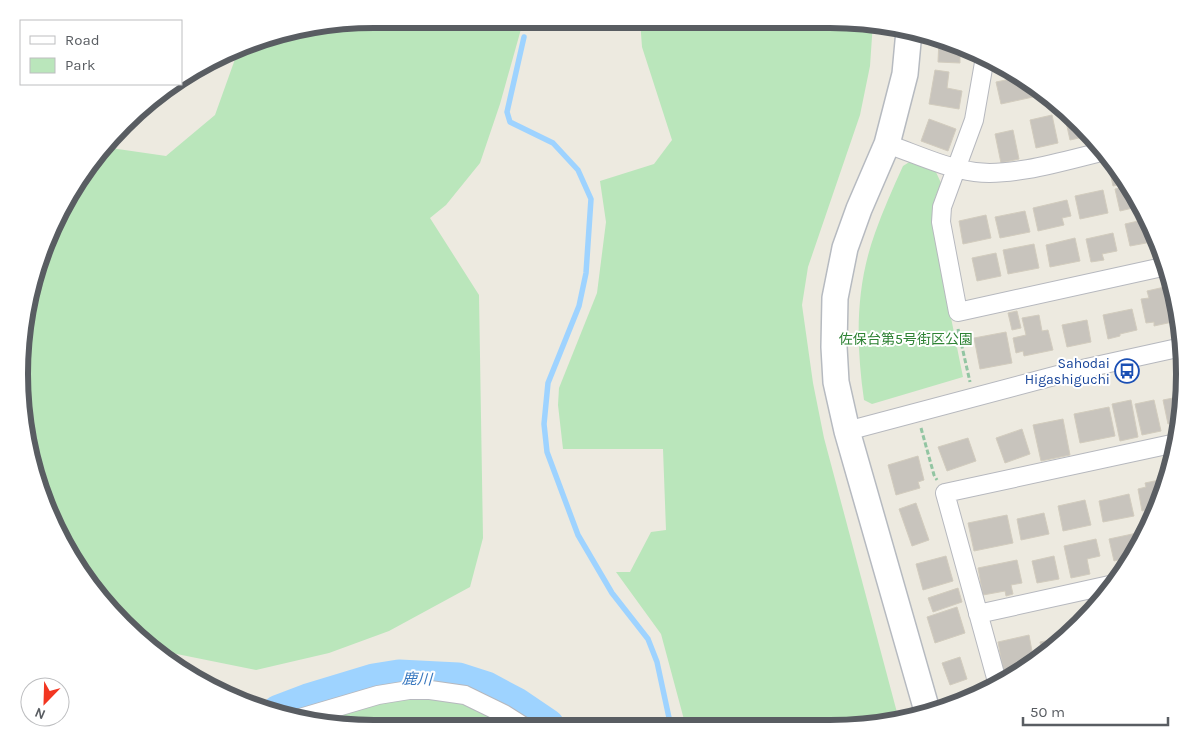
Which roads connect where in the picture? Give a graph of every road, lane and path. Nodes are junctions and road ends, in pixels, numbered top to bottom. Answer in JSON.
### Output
{"nodes":[{"id":1,"x":909,"y":37,"type":"edge"},
{"id":2,"x":984,"y":64,"type":"edge"},
{"id":3,"x":887,"y":144,"type":"junction"},
{"id":4,"x":1096,"y":153,"type":"edge"},
{"id":5,"x":956,"y":168,"type":"junction"},
{"id":6,"x":1159,"y":268,"type":"edge"},
{"id":7,"x":958,"y":312,"type":"junction"},
{"id":8,"x":1175,"y":349,"type":"edge"},
{"id":9,"x":974,"y":397,"type":"junction"},
{"id":10,"x":916,"y":412,"type":"junction"},
{"id":11,"x":847,"y":431,"type":"junction"},
{"id":12,"x":1168,"y":445,"type":"edge"},
{"id":13,"x":945,"y":493,"type":"junction"},
{"id":14,"x":1102,"y":587,"type":"edge"},
{"id":15,"x":978,"y":614,"type":"junction"},
{"id":16,"x":996,"y":677,"type":"edge"},
{"id":17,"x":926,"y":706,"type":"edge"},
{"id":18,"x":313,"y":714,"type":"edge"},
{"id":19,"x":513,"y":720,"type":"edge"}],
"edges":[{"from":1,"to":3,"type":"street"},
{"from":2,"to":5,"type":"street"},
{"from":3,"to":5,"type":"street"},
{"from":3,"to":11,"type":"street"},
{"from":4,"to":5,"type":"street"},
{"from":5,"to":7,"type":"street"},
{"from":6,"to":7,"type":"street"},
{"from":7,"to":9,"type":"path"},
{"from":8,"to":9,"type":"street"},
{"from":9,"to":10,"type":"street"},
{"from":10,"to":11,"type":"street"},
{"from":10,"to":13,"type":"path"},
{"from":11,"to":17,"type":"street"},
{"from":12,"to":13,"type":"street"},
{"from":13,"to":15,"type":"street"},
{"from":14,"to":15,"type":"street"},
{"from":15,"to":16,"type":"street"},
{"from":18,"to":19,"type":"street"}]}
